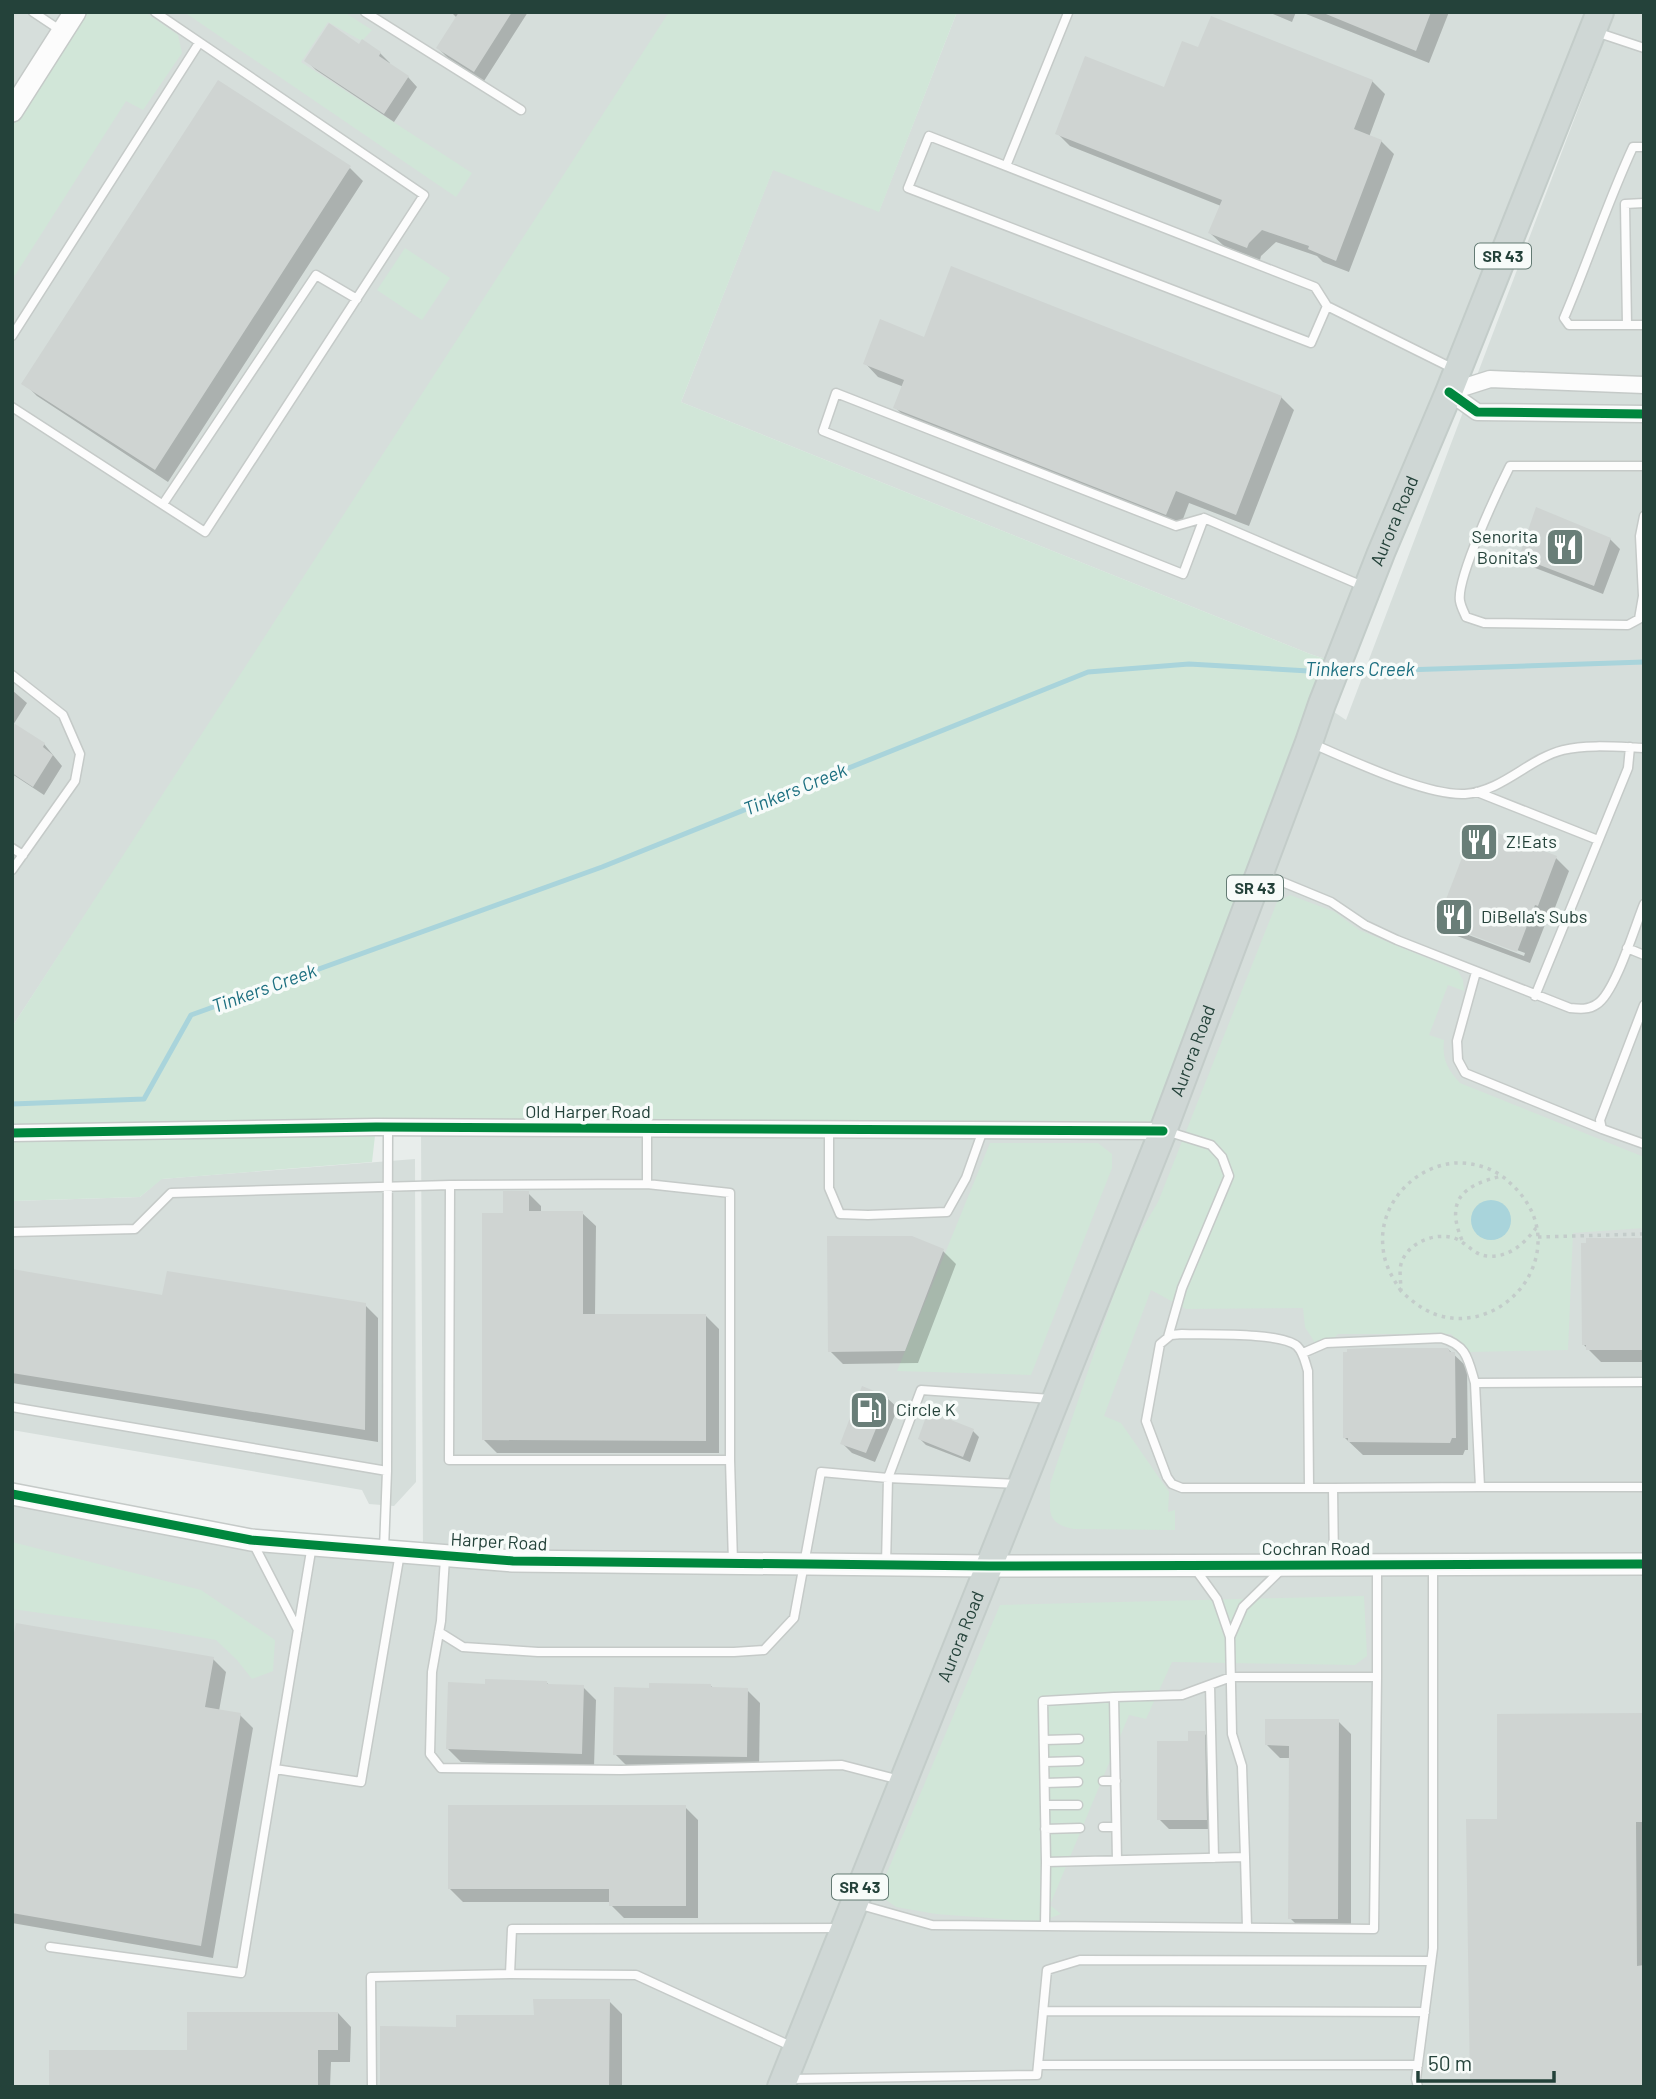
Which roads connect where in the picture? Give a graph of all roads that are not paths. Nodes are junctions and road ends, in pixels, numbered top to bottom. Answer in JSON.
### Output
{"nodes":[{"id":1,"x":33,"y":12,"type":"edge"},
{"id":2,"x":75,"y":12,"type":"edge"},
{"id":3,"x":155,"y":12,"type":"edge"},
{"id":4,"x":365,"y":12,"type":"edge"},
{"id":5,"x":1068,"y":13,"type":"edge"},
{"id":6,"x":1597,"y":22,"type":"edge"},
{"id":7,"x":63,"y":32,"type":"junction"},
{"id":8,"x":199,"y":43,"type":"junction"},
{"id":9,"x":1644,"y":48,"type":"edge"},
{"id":10,"x":521,"y":110,"type":"dead end"},
{"id":11,"x":12,"y":111,"type":"edge"},
{"id":12,"x":1644,"y":148,"type":"edge"},
{"id":13,"x":1006,"y":166,"type":"junction"},
{"id":14,"x":1644,"y":203,"type":"edge"},
{"id":15,"x":1609,"y":204,"type":"junction"},
{"id":16,"x":1625,"y":204,"type":"junction"},
{"id":17,"x":357,"y":299,"type":"junction"},
{"id":18,"x":1328,"y":306,"type":"junction"},
{"id":19,"x":1627,"y":325,"type":"junction"},
{"id":20,"x":1644,"y":325,"type":"edge"},
{"id":21,"x":12,"y":336,"type":"edge"},
{"id":22,"x":1453,"y":381,"type":"junction"},
{"id":23,"x":1644,"y":385,"type":"edge"},
{"id":24,"x":12,"y":407,"type":"edge"},
{"id":25,"x":1644,"y":414,"type":"edge"},
{"id":26,"x":1644,"y":466,"type":"edge"},
{"id":27,"x":163,"y":504,"type":"junction"},
{"id":28,"x":1644,"y":516,"type":"edge"},
{"id":29,"x":1204,"y":518,"type":"junction"},
{"id":30,"x":1368,"y":588,"type":"junction"},
{"id":31,"x":12,"y":675,"type":"edge"},
{"id":32,"x":1310,"y":742,"type":"junction"},
{"id":33,"x":1630,"y":747,"type":"junction"},
{"id":34,"x":1644,"y":748,"type":"edge"},
{"id":35,"x":1477,"y":792,"type":"junction"},
{"id":36,"x":1598,"y":840,"type":"junction"},
{"id":37,"x":12,"y":848,"type":"edge"},
{"id":38,"x":23,"y":855,"type":"junction"},
{"id":39,"x":12,"y":870,"type":"edge"},
{"id":40,"x":1260,"y":873,"type":"junction"},
{"id":41,"x":1644,"y":904,"type":"edge"},
{"id":42,"x":1627,"y":948,"type":"junction"},
{"id":43,"x":1644,"y":955,"type":"edge"},
{"id":44,"x":1476,"y":972,"type":"junction"},
{"id":45,"x":1535,"y":996,"type":"junction"},
{"id":46,"x":1644,"y":1005,"type":"edge"},
{"id":47,"x":388,"y":1127,"type":"junction"},
{"id":48,"x":647,"y":1128,"type":"junction"},
{"id":49,"x":829,"y":1129,"type":"junction"},
{"id":50,"x":1602,"y":1129,"type":"junction"},
{"id":51,"x":983,"y":1130,"type":"junction"},
{"id":52,"x":1163,"y":1130,"type":"junction"},
{"id":53,"x":12,"y":1133,"type":"edge"},
{"id":54,"x":1644,"y":1144,"type":"edge"},
{"id":55,"x":647,"y":1184,"type":"junction"},
{"id":56,"x":450,"y":1185,"type":"junction"},
{"id":57,"x":387,"y":1187,"type":"junction"},
{"id":58,"x":12,"y":1232,"type":"edge"},
{"id":59,"x":1168,"y":1337,"type":"junction"},
{"id":60,"x":1303,"y":1353,"type":"junction"},
{"id":61,"x":1644,"y":1382,"type":"edge"},
{"id":62,"x":1475,"y":1383,"type":"junction"},
{"id":63,"x":1055,"y":1400,"type":"junction"},
{"id":64,"x":12,"y":1407,"type":"edge"},
{"id":65,"x":730,"y":1461,"type":"junction"},
{"id":66,"x":387,"y":1471,"type":"junction"},
{"id":67,"x":888,"y":1478,"type":"junction"},
{"id":68,"x":1022,"y":1484,"type":"junction"},
{"id":69,"x":1480,"y":1487,"type":"junction"},
{"id":70,"x":1644,"y":1487,"type":"edge"},
{"id":71,"x":1309,"y":1488,"type":"junction"},
{"id":72,"x":1333,"y":1488,"type":"junction"},
{"id":73,"x":12,"y":1494,"type":"edge"},
{"id":74,"x":251,"y":1540,"type":"junction"},
{"id":75,"x":312,"y":1545,"type":"junction"},
{"id":76,"x":392,"y":1551,"type":"junction"},
{"id":77,"x":445,"y":1556,"type":"junction"},
{"id":78,"x":733,"y":1563,"type":"junction"},
{"id":79,"x":1644,"y":1563,"type":"edge"},
{"id":80,"x":803,"y":1564,"type":"junction"},
{"id":81,"x":1377,"y":1564,"type":"junction"},
{"id":82,"x":1433,"y":1564,"type":"junction"},
{"id":83,"x":886,"y":1565,"type":"junction"},
{"id":84,"x":1192,"y":1565,"type":"junction"},
{"id":85,"x":1287,"y":1565,"type":"junction"},
{"id":86,"x":1334,"y":1565,"type":"junction"},
{"id":87,"x":989,"y":1566,"type":"junction"},
{"id":88,"x":298,"y":1630,"type":"junction"},
{"id":89,"x":439,"y":1632,"type":"junction"},
{"id":90,"x":1230,"y":1637,"type":"junction"},
{"id":91,"x":1231,"y":1677,"type":"junction"},
{"id":92,"x":1377,"y":1677,"type":"junction"},
{"id":93,"x":1210,"y":1685,"type":"junction"},
{"id":94,"x":1114,"y":1697,"type":"junction"},
{"id":95,"x":1115,"y":1737,"type":"junction"},
{"id":96,"x":1104,"y":1738,"type":"dead end"},
{"id":97,"x":1079,"y":1739,"type":"dead end"},
{"id":98,"x":1044,"y":1740,"type":"junction"},
{"id":99,"x":1104,"y":1760,"type":"dead end"},
{"id":100,"x":1115,"y":1760,"type":"junction"},
{"id":101,"x":1079,"y":1761,"type":"dead end"},
{"id":102,"x":1045,"y":1762,"type":"junction"},
{"id":103,"x":275,"y":1769,"type":"junction"},
{"id":104,"x":903,"y":1781,"type":"junction"},
{"id":105,"x":1103,"y":1781,"type":"dead end"},
{"id":106,"x":1116,"y":1781,"type":"junction"},
{"id":107,"x":1078,"y":1782,"type":"dead end"},
{"id":108,"x":1045,"y":1783,"type":"junction"},
{"id":109,"x":1104,"y":1804,"type":"dead end"},
{"id":110,"x":1116,"y":1804,"type":"junction"},
{"id":111,"x":1045,"y":1805,"type":"junction"},
{"id":112,"x":1078,"y":1805,"type":"dead end"},
{"id":113,"x":1103,"y":1827,"type":"dead end"},
{"id":114,"x":1116,"y":1827,"type":"junction"},
{"id":115,"x":1080,"y":1828,"type":"dead end"},
{"id":116,"x":1045,"y":1829,"type":"junction"},
{"id":117,"x":1245,"y":1857,"type":"junction"},
{"id":118,"x":1214,"y":1858,"type":"junction"},
{"id":119,"x":1117,"y":1860,"type":"junction"},
{"id":120,"x":1046,"y":1862,"type":"junction"},
{"id":121,"x":854,"y":1903,"type":"junction"},
{"id":122,"x":1045,"y":1926,"type":"junction"},
{"id":123,"x":1247,"y":1927,"type":"junction"},
{"id":124,"x":844,"y":1928,"type":"junction"},
{"id":125,"x":50,"y":1947,"type":"dead end"},
{"id":126,"x":1432,"y":1961,"type":"junction"},
{"id":127,"x":510,"y":1974,"type":"junction"},
{"id":128,"x":1043,"y":2011,"type":"junction"},
{"id":129,"x":1425,"y":2012,"type":"junction"},
{"id":130,"x":796,"y":2049,"type":"junction"},
{"id":131,"x":1038,"y":2065,"type":"junction"},
{"id":132,"x":1418,"y":2065,"type":"junction"},
{"id":133,"x":782,"y":2083,"type":"edge"},
{"id":134,"x":372,"y":2087,"type":"edge"},
{"id":135,"x":1418,"y":2087,"type":"edge"}],
"edges":[{"from":1,"to":7,"type":"lane"},
{"from":2,"to":7,"type":"street"},
{"from":3,"to":8,"type":"lane"},
{"from":4,"to":10,"type":"lane"},
{"from":5,"to":13,"type":"lane"},
{"from":6,"to":9,"type":"lane"},
{"from":6,"to":22,"type":"main road","name":"Aurora Road","number":"SR 43"},
{"from":7,"to":11,"type":"street"},
{"from":8,"to":17,"type":"lane"},
{"from":8,"to":21,"type":"lane"},
{"from":12,"to":15,"type":"lane"},
{"from":13,"to":18,"type":"lane"},
{"from":13,"to":18,"type":"lane"},
{"from":14,"to":16,"type":"lane"},
{"from":15,"to":16,"type":"lane"},
{"from":15,"to":19,"type":"lane"},
{"from":16,"to":19,"type":"lane"},
{"from":17,"to":27,"type":"lane"},
{"from":17,"to":27,"type":"lane"},
{"from":18,"to":22,"type":"lane"},
{"from":19,"to":20,"type":"lane"},
{"from":22,"to":23,"type":"street"},
{"from":22,"to":25,"type":"street"},
{"from":22,"to":30,"type":"main road","name":"Aurora Road","number":"SR 43"},
{"from":24,"to":27,"type":"lane"},
{"from":26,"to":28,"type":"lane"},
{"from":29,"to":29,"type":"lane"},
{"from":29,"to":30,"type":"lane"},
{"from":30,"to":32,"type":"main road","name":"Aurora Road","number":"SR 43"},
{"from":31,"to":38,"type":"lane"},
{"from":32,"to":35,"type":"lane"},
{"from":32,"to":40,"type":"main road","name":"Aurora Road","number":"SR 43"},
{"from":33,"to":34,"type":"lane"},
{"from":33,"to":35,"type":"lane"},
{"from":33,"to":36,"type":"lane"},
{"from":35,"to":36,"type":"lane"},
{"from":36,"to":45,"type":"lane"},
{"from":37,"to":38,"type":"lane"},
{"from":38,"to":39,"type":"lane"},
{"from":40,"to":44,"type":"lane"},
{"from":40,"to":52,"type":"main road","name":"Aurora Road","number":"SR 43"},
{"from":41,"to":42,"type":"lane"},
{"from":42,"to":43,"type":"lane"},
{"from":42,"to":45,"type":"lane"},
{"from":44,"to":45,"type":"lane"},
{"from":44,"to":50,"type":"lane"},
{"from":46,"to":50,"type":"lane"},
{"from":47,"to":48,"type":"street","name":"Old Harper Road"},
{"from":47,"to":53,"type":"street","name":"Old Harper Road"},
{"from":47,"to":57,"type":"lane"},
{"from":48,"to":49,"type":"street","name":"Old Harper Road"},
{"from":48,"to":55,"type":"lane"},
{"from":49,"to":51,"type":"street","name":"Old Harper Road"},
{"from":49,"to":51,"type":"lane"},
{"from":50,"to":54,"type":"lane"},
{"from":51,"to":52,"type":"street","name":"Old Harper Road"},
{"from":52,"to":59,"type":"lane"},
{"from":52,"to":63,"type":"main road","name":"Aurora Road","number":"SR 43"},
{"from":55,"to":56,"type":"lane"},
{"from":55,"to":65,"type":"lane"},
{"from":56,"to":57,"type":"lane"},
{"from":56,"to":65,"type":"lane"},
{"from":57,"to":58,"type":"lane"},
{"from":57,"to":66,"type":"lane"},
{"from":59,"to":60,"type":"lane"},
{"from":59,"to":71,"type":"lane"},
{"from":60,"to":62,"type":"lane"},
{"from":60,"to":71,"type":"lane"},
{"from":61,"to":62,"type":"lane"},
{"from":62,"to":69,"type":"lane"},
{"from":63,"to":67,"type":"lane"},
{"from":63,"to":68,"type":"main road","name":"Aurora Road","number":"SR 43"},
{"from":64,"to":66,"type":"lane"},
{"from":65,"to":78,"type":"lane"},
{"from":66,"to":76,"type":"lane"},
{"from":67,"to":68,"type":"lane"},
{"from":67,"to":80,"type":"lane"},
{"from":67,"to":83,"type":"lane"},
{"from":68,"to":87,"type":"main road","name":"Aurora Road","number":"SR 43"},
{"from":69,"to":70,"type":"lane"},
{"from":69,"to":72,"type":"lane"},
{"from":71,"to":72,"type":"lane"},
{"from":72,"to":86,"type":"lane"},
{"from":73,"to":74,"type":"street","name":"Harper Road"},
{"from":74,"to":75,"type":"street","name":"Harper Road"},
{"from":74,"to":88,"type":"lane"},
{"from":75,"to":76,"type":"street","name":"Harper Road"},
{"from":75,"to":88,"type":"lane"},
{"from":76,"to":77,"type":"street","name":"Harper Road"},
{"from":76,"to":103,"type":"lane"},
{"from":77,"to":78,"type":"street","name":"Harper Road"},
{"from":77,"to":89,"type":"lane"},
{"from":78,"to":80,"type":"street","name":"Harper Road"},
{"from":79,"to":82,"type":"street","name":"Cochran Road"},
{"from":80,"to":83,"type":"street","name":"Harper Road"},
{"from":80,"to":89,"type":"lane"},
{"from":81,"to":82,"type":"street","name":"Cochran Road"},
{"from":81,"to":86,"type":"street","name":"Cochran Road"},
{"from":81,"to":92,"type":"lane"},
{"from":82,"to":126,"type":"lane"},
{"from":83,"to":87,"type":"street","name":"Harper Road"},
{"from":84,"to":85,"type":"street","name":"Cochran Road"},
{"from":84,"to":87,"type":"street","name":"Cochran Road"},
{"from":84,"to":90,"type":"lane"},
{"from":85,"to":86,"type":"street","name":"Cochran Road"},
{"from":85,"to":90,"type":"lane"},
{"from":87,"to":104,"type":"main road","name":"Aurora Road","number":"SR 43"},
{"from":88,"to":103,"type":"lane"},
{"from":89,"to":104,"type":"lane"},
{"from":90,"to":91,"type":"lane"},
{"from":91,"to":92,"type":"lane"},
{"from":91,"to":93,"type":"lane"},
{"from":91,"to":117,"type":"lane"},
{"from":92,"to":123,"type":"lane"},
{"from":93,"to":94,"type":"lane"},
{"from":93,"to":118,"type":"lane"},
{"from":94,"to":95,"type":"lane"},
{"from":94,"to":98,"type":"lane"},
{"from":95,"to":96,"type":"lane"},
{"from":95,"to":100,"type":"lane"},
{"from":97,"to":98,"type":"lane"},
{"from":98,"to":102,"type":"lane"},
{"from":99,"to":100,"type":"lane"},
{"from":100,"to":106,"type":"lane"},
{"from":101,"to":102,"type":"lane"},
{"from":102,"to":108,"type":"lane"},
{"from":103,"to":125,"type":"lane"},
{"from":104,"to":121,"type":"main road","name":"Aurora Road","number":"SR 43"},
{"from":105,"to":106,"type":"lane"},
{"from":106,"to":110,"type":"lane"},
{"from":107,"to":108,"type":"lane"},
{"from":108,"to":111,"type":"lane"},
{"from":109,"to":110,"type":"lane"},
{"from":110,"to":114,"type":"lane"},
{"from":111,"to":112,"type":"lane"},
{"from":111,"to":116,"type":"lane"},
{"from":113,"to":114,"type":"lane"},
{"from":114,"to":119,"type":"lane"},
{"from":115,"to":116,"type":"lane"},
{"from":116,"to":120,"type":"lane"},
{"from":117,"to":118,"type":"lane"},
{"from":117,"to":123,"type":"lane"},
{"from":118,"to":119,"type":"lane"},
{"from":119,"to":120,"type":"lane"},
{"from":120,"to":122,"type":"lane"},
{"from":121,"to":122,"type":"lane"},
{"from":121,"to":124,"type":"main road","name":"Aurora Road","number":"SR 43"},
{"from":122,"to":123,"type":"lane"},
{"from":124,"to":127,"type":"lane"},
{"from":124,"to":130,"type":"main road","name":"Aurora Road","number":"SR 43"},
{"from":126,"to":128,"type":"lane"},
{"from":126,"to":129,"type":"lane"},
{"from":127,"to":130,"type":"lane"},
{"from":127,"to":134,"type":"lane"},
{"from":128,"to":129,"type":"lane"},
{"from":128,"to":131,"type":"lane"},
{"from":129,"to":132,"type":"lane"},
{"from":130,"to":133,"type":"main road","name":"Aurora Road","number":"SR 43"},
{"from":131,"to":132,"type":"lane"},
{"from":131,"to":133,"type":"lane"},
{"from":132,"to":135,"type":"lane"}]}
